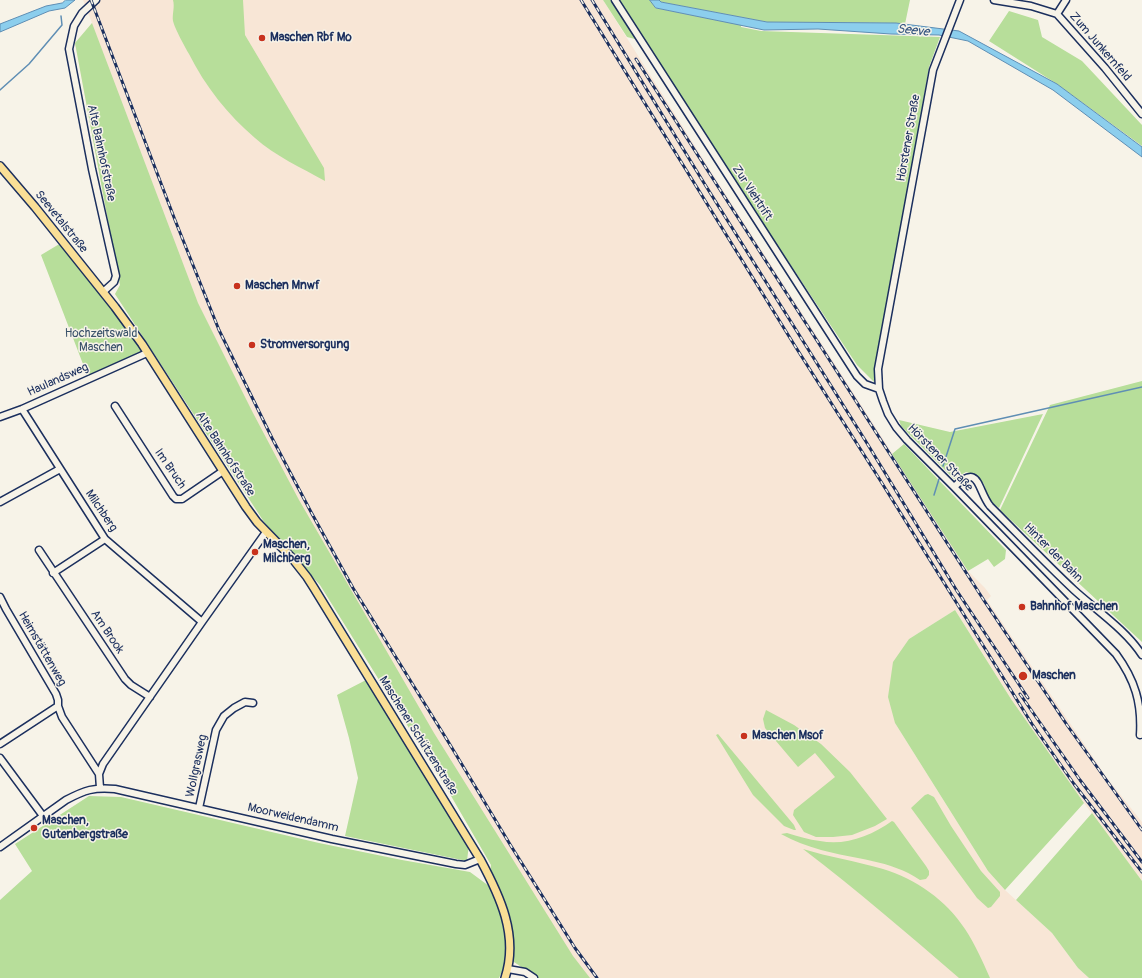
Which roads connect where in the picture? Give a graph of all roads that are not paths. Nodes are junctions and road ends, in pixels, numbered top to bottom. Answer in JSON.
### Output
{"nodes":[{"id":1,"x":96,"y":0,"type":"edge"},
{"id":2,"x":615,"y":0,"type":"edge"},
{"id":3,"x":960,"y":0,"type":"edge"},
{"id":4,"x":994,"y":0,"type":"edge"},
{"id":5,"x":1066,"y":0,"type":"edge"},
{"id":6,"x":1057,"y":14,"type":"junction"},
{"id":7,"x":1142,"y":114,"type":"edge"},
{"id":8,"x":0,"y":166,"type":"edge"},
{"id":9,"x":103,"y":292,"type":"junction"},
{"id":10,"x":147,"y":353,"type":"junction"},
{"id":11,"x":879,"y":389,"type":"junction"},
{"id":12,"x":115,"y":406,"type":"dead end"},
{"id":13,"x":22,"y":409,"type":"junction"},
{"id":14,"x":0,"y":417,"type":"edge"},
{"id":15,"x":60,"y":469,"type":"junction"},
{"id":16,"x":223,"y":471,"type":"junction"},
{"id":17,"x":954,"y":487,"type":"junction"},
{"id":18,"x":0,"y":502,"type":"edge"},
{"id":19,"x":266,"y":532,"type":"junction"},
{"id":20,"x":104,"y":539,"type":"junction"},
{"id":21,"x":39,"y":550,"type":"dead end"},
{"id":22,"x":53,"y":573,"type":"junction"},
{"id":23,"x":0,"y":597,"type":"edge"},
{"id":24,"x":202,"y":622,"type":"junction"},
{"id":25,"x":1142,"y":655,"type":"edge"},
{"id":26,"x":150,"y":697,"type":"junction"},
{"id":27,"x":253,"y":703,"type":"dead end"},
{"id":28,"x":58,"y":706,"type":"junction"},
{"id":29,"x":1140,"y":735,"type":"dead end"},
{"id":30,"x":0,"y":744,"type":"edge"},
{"id":31,"x":0,"y":758,"type":"edge"},
{"id":32,"x":99,"y":774,"type":"junction"},
{"id":33,"x":100,"y":788,"type":"junction"},
{"id":34,"x":199,"y":808,"type":"junction"},
{"id":35,"x":42,"y":816,"type":"junction"},
{"id":36,"x":0,"y":847,"type":"edge"},
{"id":37,"x":480,"y":859,"type":"junction"},
{"id":38,"x":508,"y":969,"type":"junction"},
{"id":39,"x":505,"y":978,"type":"edge"},
{"id":40,"x":534,"y":978,"type":"edge"}],
"edges":[{"from":1,"to":9,"type":"street","name":"Alte Bahnhofstraße"},
{"from":2,"to":11,"type":"street","name":"Zur Viehtrift"},
{"from":3,"to":11,"type":"street","name":"Hörstener Straße"},
{"from":4,"to":6,"type":"street"},
{"from":5,"to":6,"type":"street"},
{"from":6,"to":7,"type":"street","name":"Zum Junkernfeld"},
{"from":8,"to":9,"type":"main road","name":"Seevetalstraße"},
{"from":9,"to":10,"type":"main road","name":"Alte Bahnhofstraße"},
{"from":10,"to":13,"type":"street","name":"Haulandsweg"},
{"from":10,"to":16,"type":"main road","name":"Alte Bahnhofstraße"},
{"from":11,"to":17,"type":"street","name":"Hörstener Straße"},
{"from":12,"to":16,"type":"street","name":"Im Bruch"},
{"from":13,"to":14,"type":"street","name":"Haulandsweg"},
{"from":13,"to":15,"type":"street","name":"Milchberg"},
{"from":15,"to":18,"type":"street"},
{"from":15,"to":20,"type":"street","name":"Milchberg"},
{"from":16,"to":19,"type":"main road","name":"Alte Bahnhofstraße"},
{"from":17,"to":25,"type":"street","name":"Hinter der Bahn"},
{"from":17,"to":29,"type":"street","name":"Hörstener Straße"},
{"from":19,"to":24,"type":"street"},
{"from":19,"to":37,"type":"main road","name":"Maschener Schützenstraße"},
{"from":20,"to":22,"type":"street"},
{"from":20,"to":24,"type":"street","name":"Milchberg"},
{"from":21,"to":22,"type":"street","name":"Am Brook"},
{"from":22,"to":26,"type":"street","name":"Am Brook"},
{"from":23,"to":28,"type":"street","name":"Heimstättenweg"},
{"from":24,"to":26,"type":"street"},
{"from":26,"to":32,"type":"street"},
{"from":27,"to":34,"type":"street","name":"Wollgrasweg"},
{"from":28,"to":30,"type":"street"},
{"from":28,"to":32,"type":"street","name":"Heimstättenweg"},
{"from":31,"to":35,"type":"street"},
{"from":32,"to":33,"type":"street"},
{"from":33,"to":34,"type":"street","name":"Moorweidendamm"},
{"from":33,"to":35,"type":"street"},
{"from":34,"to":37,"type":"street","name":"Moorweidendamm"},
{"from":35,"to":36,"type":"street"},
{"from":37,"to":38,"type":"main road","name":"Maschener Schützenstraße"},
{"from":38,"to":39,"type":"main road","name":"Maschener Schützenstraße"},
{"from":38,"to":40,"type":"street"}]}
